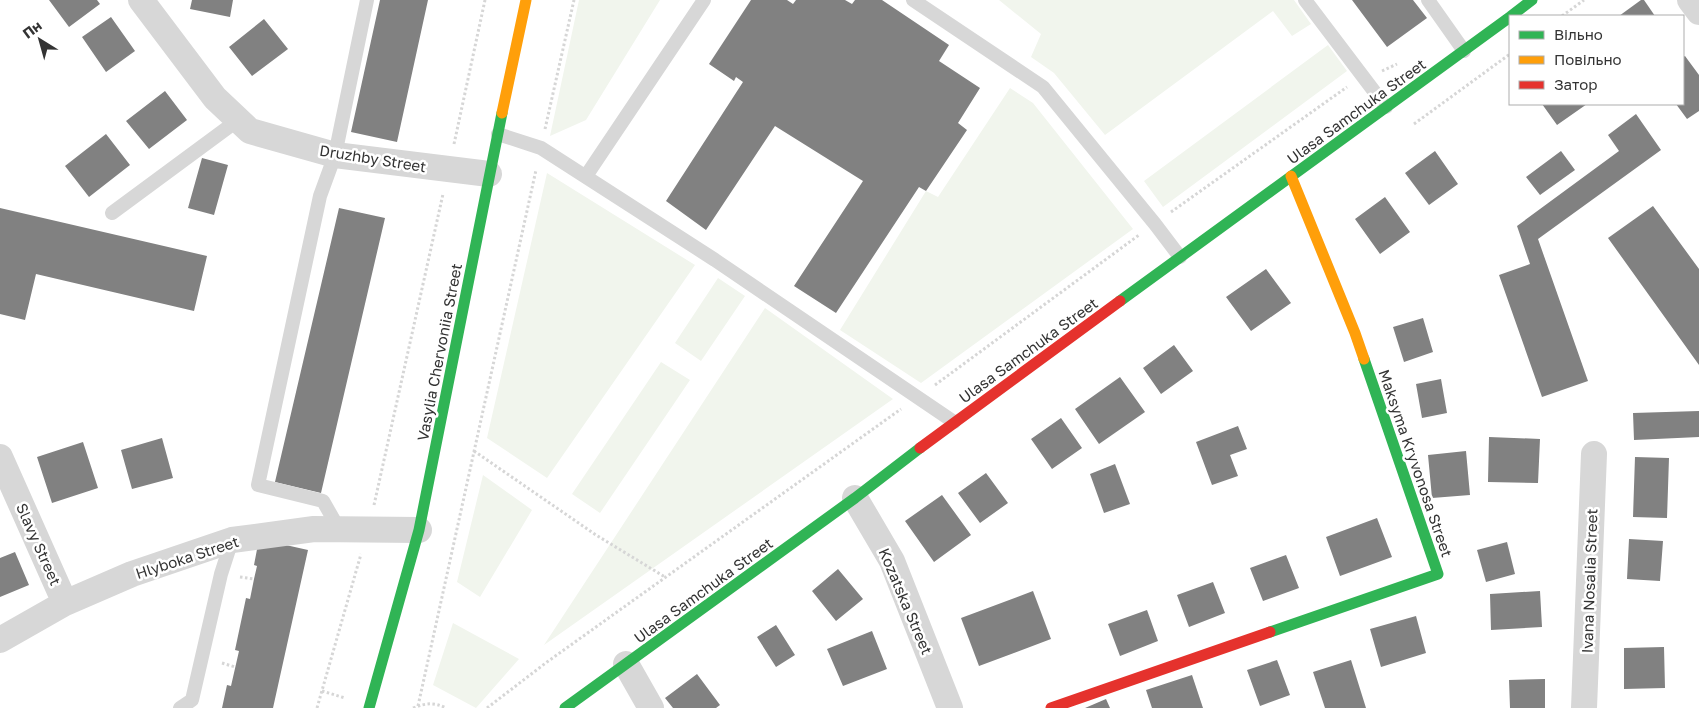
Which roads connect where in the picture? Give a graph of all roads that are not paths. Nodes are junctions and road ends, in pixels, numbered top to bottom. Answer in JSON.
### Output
{"nodes":[{"id":1,"x":141,"y":0,"type":"edge"},
{"id":2,"x":367,"y":0,"type":"edge"},
{"id":3,"x":526,"y":0,"type":"edge"},
{"id":4,"x":704,"y":0,"type":"edge"},
{"id":5,"x":913,"y":0,"type":"edge"},
{"id":6,"x":1306,"y":0,"type":"edge"},
{"id":7,"x":1428,"y":0,"type":"edge"},
{"id":8,"x":1532,"y":0,"type":"edge"},
{"id":9,"x":1690,"y":0,"type":"edge"},
{"id":10,"x":1699,"y":12,"type":"edge"},
{"id":11,"x":1511,"y":15,"type":"edge"},
{"id":12,"x":1509,"y":17,"type":"edge"},
{"id":13,"x":1464,"y":51,"type":"junction"},
{"id":14,"x":1386,"y":107,"type":"junction"},
{"id":15,"x":238,"y":120,"type":"junction"},
{"id":16,"x":498,"y":134,"type":"junction"},
{"id":17,"x":335,"y":155,"type":"junction"},
{"id":18,"x":489,"y":174,"type":"junction"},
{"id":19,"x":586,"y":176,"type":"junction"},
{"id":20,"x":1291,"y":176,"type":"junction"},
{"id":21,"x":112,"y":213,"type":"dead end"},
{"id":22,"x":1180,"y":258,"type":"junction"},
{"id":23,"x":954,"y":422,"type":"junction"},
{"id":24,"x":1594,"y":454,"type":"dead end"},
{"id":25,"x":0,"y":457,"type":"edge"},
{"id":26,"x":855,"y":498,"type":"junction"},
{"id":27,"x":339,"y":529,"type":"junction"},
{"id":28,"x":419,"y":530,"type":"junction"},
{"id":29,"x":232,"y":540,"type":"junction"},
{"id":30,"x":65,"y":602,"type":"junction"},
{"id":31,"x":0,"y":640,"type":"edge"},
{"id":32,"x":626,"y":664,"type":"junction"},
{"id":33,"x":180,"y":708,"type":"edge"},
{"id":34,"x":369,"y":708,"type":"edge"},
{"id":35,"x":565,"y":708,"type":"edge"},
{"id":36,"x":651,"y":708,"type":"edge"},
{"id":37,"x":950,"y":708,"type":"edge"},
{"id":38,"x":1051,"y":708,"type":"edge"},
{"id":39,"x":1584,"y":708,"type":"edge"}],
"edges":[{"from":1,"to":15,"type":"street","name":"Druzhby Street"},
{"from":2,"to":17,"type":"lane"},
{"from":3,"to":16,"type":"street","name":"Vasylia Chervoniia Street"},
{"from":4,"to":19,"type":"lane"},
{"from":5,"to":22,"type":"lane"},
{"from":6,"to":14,"type":"lane"},
{"from":7,"to":13,"type":"lane"},
{"from":8,"to":11,"type":"street","name":"Ulasa Samchuka Street"},
{"from":9,"to":10,"type":"street"},
{"from":12,"to":13,"type":"street","name":"Ulasa Samchuka Street"},
{"from":13,"to":14,"type":"street","name":"Ulasa Samchuka Street"},
{"from":14,"to":20,"type":"street","name":"Ulasa Samchuka Street"},
{"from":15,"to":17,"type":"street","name":"Druzhby Street"},
{"from":15,"to":21,"type":"lane"},
{"from":16,"to":18,"type":"street","name":"Vasylia Chervoniia Street"},
{"from":16,"to":19,"type":"lane"},
{"from":17,"to":18,"type":"street","name":"Druzhby Street"},
{"from":17,"to":27,"type":"lane"},
{"from":18,"to":28,"type":"street","name":"Vasylia Chervoniia Street"},
{"from":19,"to":23,"type":"lane"},
{"from":20,"to":22,"type":"street","name":"Ulasa Samchuka Street"},
{"from":20,"to":38,"type":"street","name":"Maksyma Kryvonosa Street"},
{"from":22,"to":23,"type":"street","name":"Ulasa Samchuka Street"},
{"from":23,"to":26,"type":"street","name":"Ulasa Samchuka Street"},
{"from":24,"to":39,"type":"street","name":"Ivana Nosalia Street"},
{"from":25,"to":30,"type":"street","name":"Slavy Street"},
{"from":26,"to":32,"type":"street","name":"Ulasa Samchuka Street"},
{"from":26,"to":37,"type":"street","name":"Kozatska Street"},
{"from":27,"to":28,"type":"street","name":"Hlyboka Street"},
{"from":27,"to":29,"type":"street","name":"Hlyboka Street"},
{"from":28,"to":34,"type":"street","name":"Vasylia Chervoniia Street"},
{"from":29,"to":30,"type":"street","name":"Hlyboka Street"},
{"from":29,"to":33,"type":"lane"},
{"from":30,"to":31,"type":"street","name":"Hlyboka Street"},
{"from":32,"to":35,"type":"street","name":"Ulasa Samchuka Street"},
{"from":32,"to":36,"type":"street"}]}
